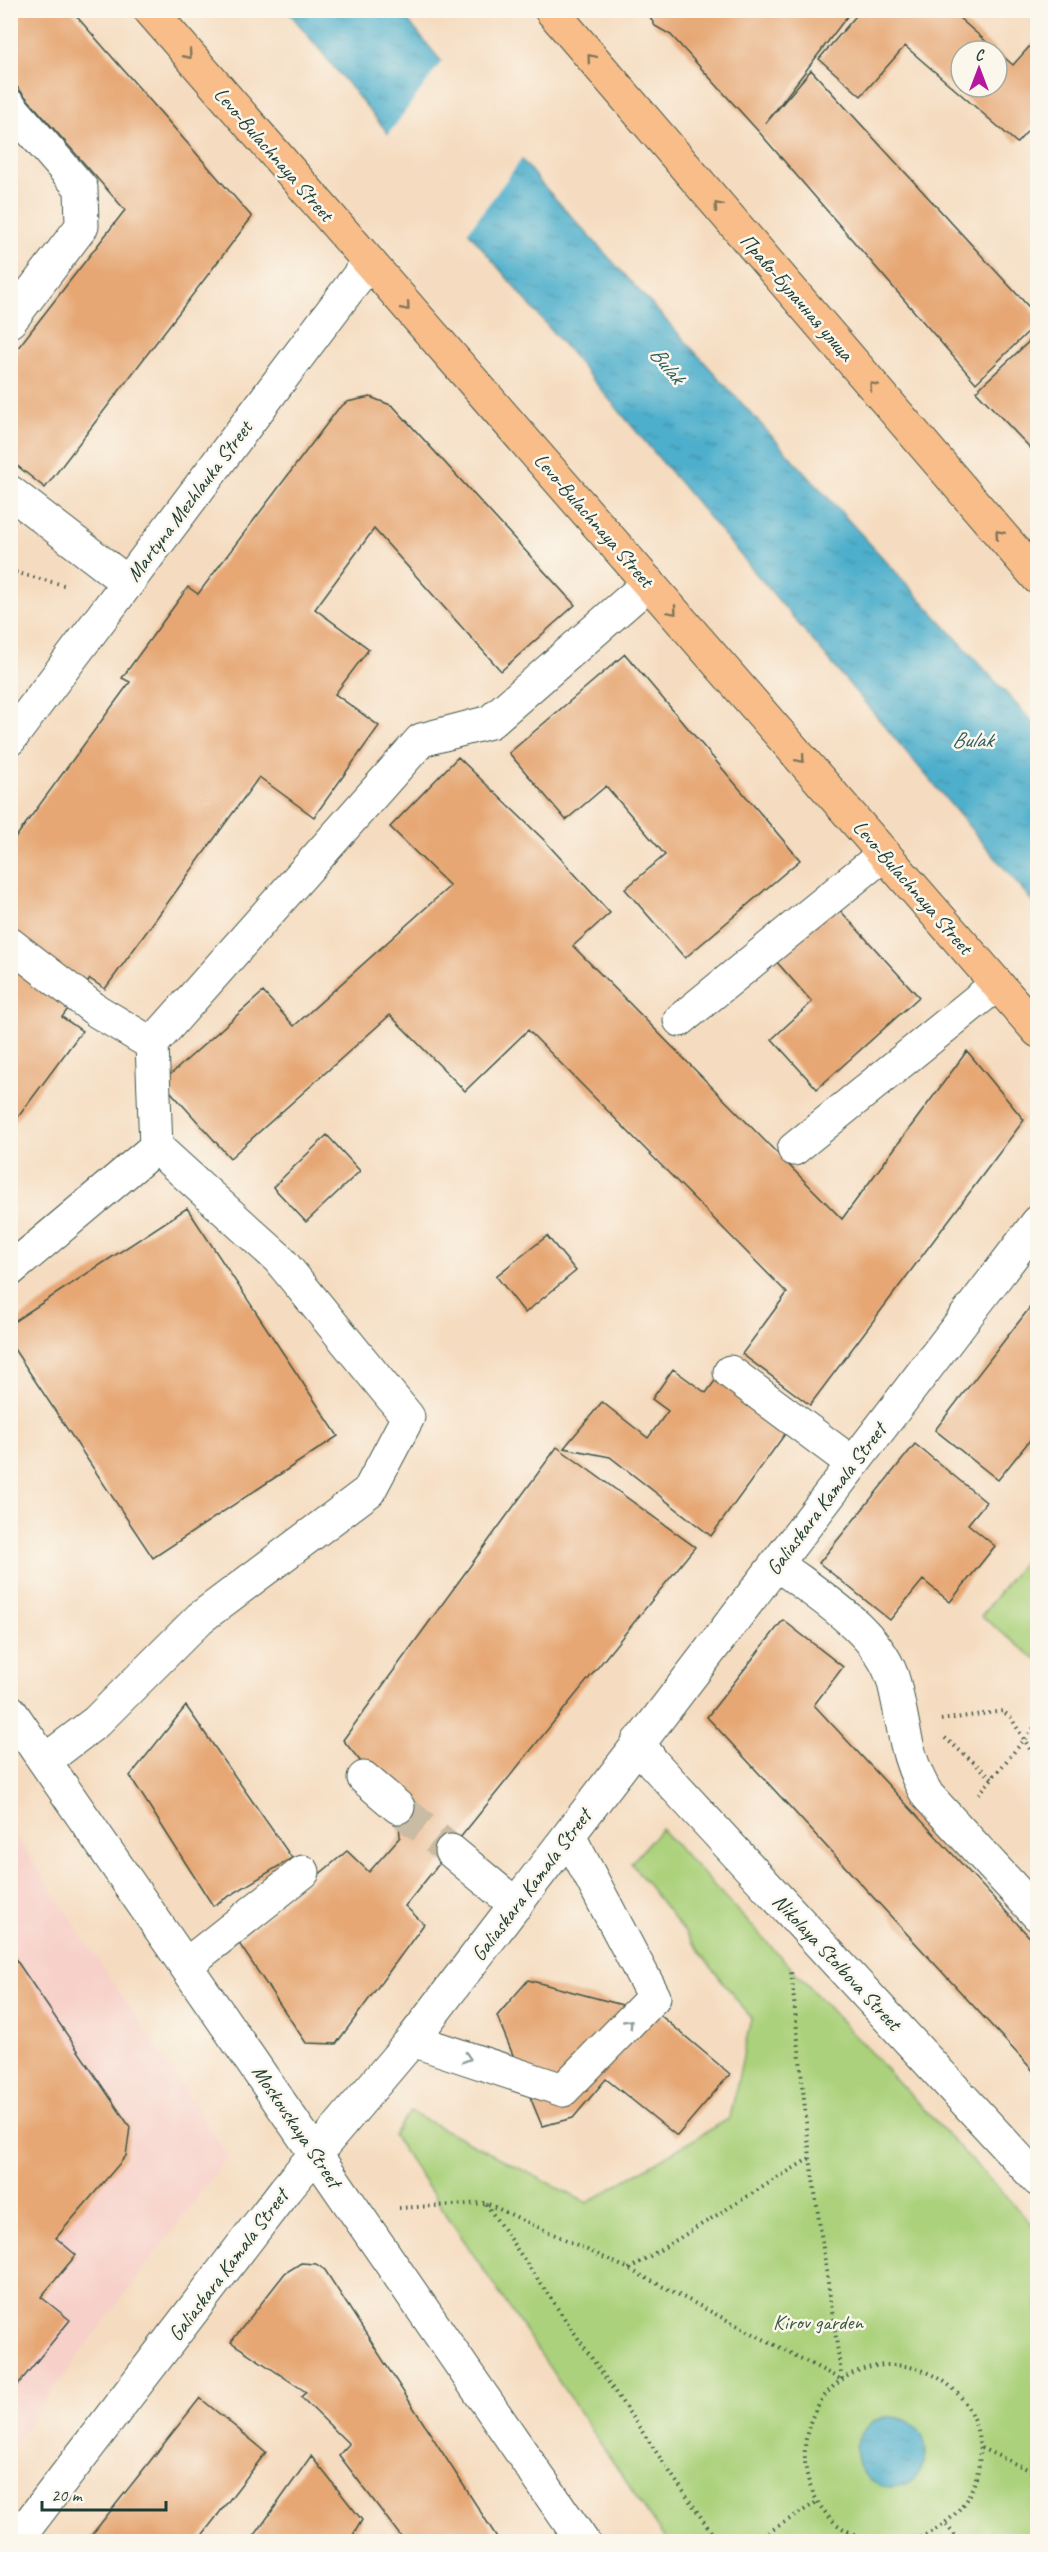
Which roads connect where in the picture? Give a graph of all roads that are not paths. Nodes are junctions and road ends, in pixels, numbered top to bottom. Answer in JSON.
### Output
{"nodes":[{"id":1,"x":150,"y":10,"type":"edge"},
{"id":2,"x":556,"y":13,"type":"edge"},
{"id":3,"x":10,"y":106,"type":"edge"},
{"id":4,"x":369,"y":262,"type":"junction"},
{"id":5,"x":10,"y":321,"type":"edge"},
{"id":6,"x":10,"y":492,"type":"edge"},
{"id":7,"x":1038,"y":578,"type":"edge"},
{"id":8,"x":128,"y":583,"type":"junction"},
{"id":9,"x":649,"y":583,"type":"junction"},
{"id":10,"x":10,"y":739,"type":"edge"},
{"id":11,"x":884,"y":854,"type":"junction"},
{"id":12,"x":10,"y":944,"type":"edge"},
{"id":13,"x":997,"y":984,"type":"junction"},
{"id":14,"x":680,"y":1020,"type":"dead end"},
{"id":15,"x":1038,"y":1031,"type":"edge"},
{"id":16,"x":152,"y":1044,"type":"junction"},
{"id":17,"x":156,"y":1147,"type":"junction"},
{"id":18,"x":794,"y":1149,"type":"dead end"},
{"id":19,"x":1038,"y":1222,"type":"edge"},
{"id":20,"x":10,"y":1270,"type":"edge"},
{"id":21,"x":730,"y":1372,"type":"dead end"},
{"id":22,"x":852,"y":1463,"type":"junction"},
{"id":23,"x":777,"y":1564,"type":"junction"},
{"id":24,"x":10,"y":1711,"type":"edge"},
{"id":25,"x":638,"y":1742,"type":"junction"},
{"id":26,"x":46,"y":1760,"type":"junction"},
{"id":27,"x":363,"y":1778,"type":"dead end"},
{"id":28,"x":399,"y":1807,"type":"tunnel mouth"},
{"id":29,"x":570,"y":1836,"type":"junction"},
{"id":30,"x":451,"y":1851,"type":"tunnel mouth"},
{"id":31,"x":303,"y":1872,"type":"dead end"},
{"id":32,"x":516,"y":1905,"type":"junction"},
{"id":33,"x":1038,"y":1915,"type":"edge"},
{"id":34,"x":186,"y":1965,"type":"junction"},
{"id":35,"x":412,"y":2040,"type":"junction"},
{"id":36,"x":315,"y":2153,"type":"junction"},
{"id":37,"x":1038,"y":2180,"type":"edge"},
{"id":38,"x":15,"y":2541,"type":"edge"},
{"id":39,"x":583,"y":2541,"type":"edge"}],
"edges":[{"from":1,"to":4,"type":"main road","name":"Levo-Bulachnaya Street","one_way":true},
{"from":7,"to":2,"type":"main road","name":"Право-Булачная улица","one_way":true},
{"from":3,"to":5,"type":"street"},
{"from":4,"to":8,"type":"street","name":"Martyna Mezhlauka Street"},
{"from":4,"to":9,"type":"main road","name":"Levo-Bulachnaya Street","one_way":true},
{"from":6,"to":8,"type":"street"},
{"from":8,"to":10,"type":"street","name":"Martyna Mezhlauka Street"},
{"from":9,"to":11,"type":"main road","name":"Levo-Bulachnaya Street","one_way":true},
{"from":9,"to":16,"type":"street"},
{"from":11,"to":13,"type":"main road","name":"Levo-Bulachnaya Street"},
{"from":11,"to":14,"type":"street"},
{"from":12,"to":16,"type":"street"},
{"from":13,"to":15,"type":"main road","name":"Levo-Bulachnaya Street"},
{"from":13,"to":18,"type":"street"},
{"from":16,"to":17,"type":"street"},
{"from":17,"to":20,"type":"street"},
{"from":17,"to":26,"type":"street"},
{"from":19,"to":22,"type":"street","name":"Galiaskara Kamala Street"},
{"from":21,"to":22,"type":"street"},
{"from":22,"to":23,"type":"street","name":"Galiaskara Kamala Street"},
{"from":23,"to":25,"type":"street","name":"Galiaskara Kamala Street"},
{"from":23,"to":33,"type":"street"},
{"from":24,"to":26,"type":"street","name":"Moskovskaya Street"},
{"from":25,"to":29,"type":"street","name":"Galiaskara Kamala Street"},
{"from":25,"to":37,"type":"street","name":"Nikolaya Stolbova Street"},
{"from":26,"to":34,"type":"street","name":"Moskovskaya Street"},
{"from":27,"to":28,"type":"street"},
{"from":29,"to":32,"type":"street","name":"Galiaskara Kamala Street"},
{"from":35,"to":29,"type":"street","one_way":true},
{"from":30,"to":32,"type":"street"},
{"from":31,"to":34,"type":"street"},
{"from":32,"to":35,"type":"street","name":"Galiaskara Kamala Street"},
{"from":34,"to":36,"type":"street","name":"Moskovskaya Street"},
{"from":35,"to":36,"type":"street","name":"Galiaskara Kamala Street"},
{"from":36,"to":38,"type":"street","name":"Galiaskara Kamala Street"},
{"from":36,"to":39,"type":"street","name":"Moskovskaya Street"}]}
